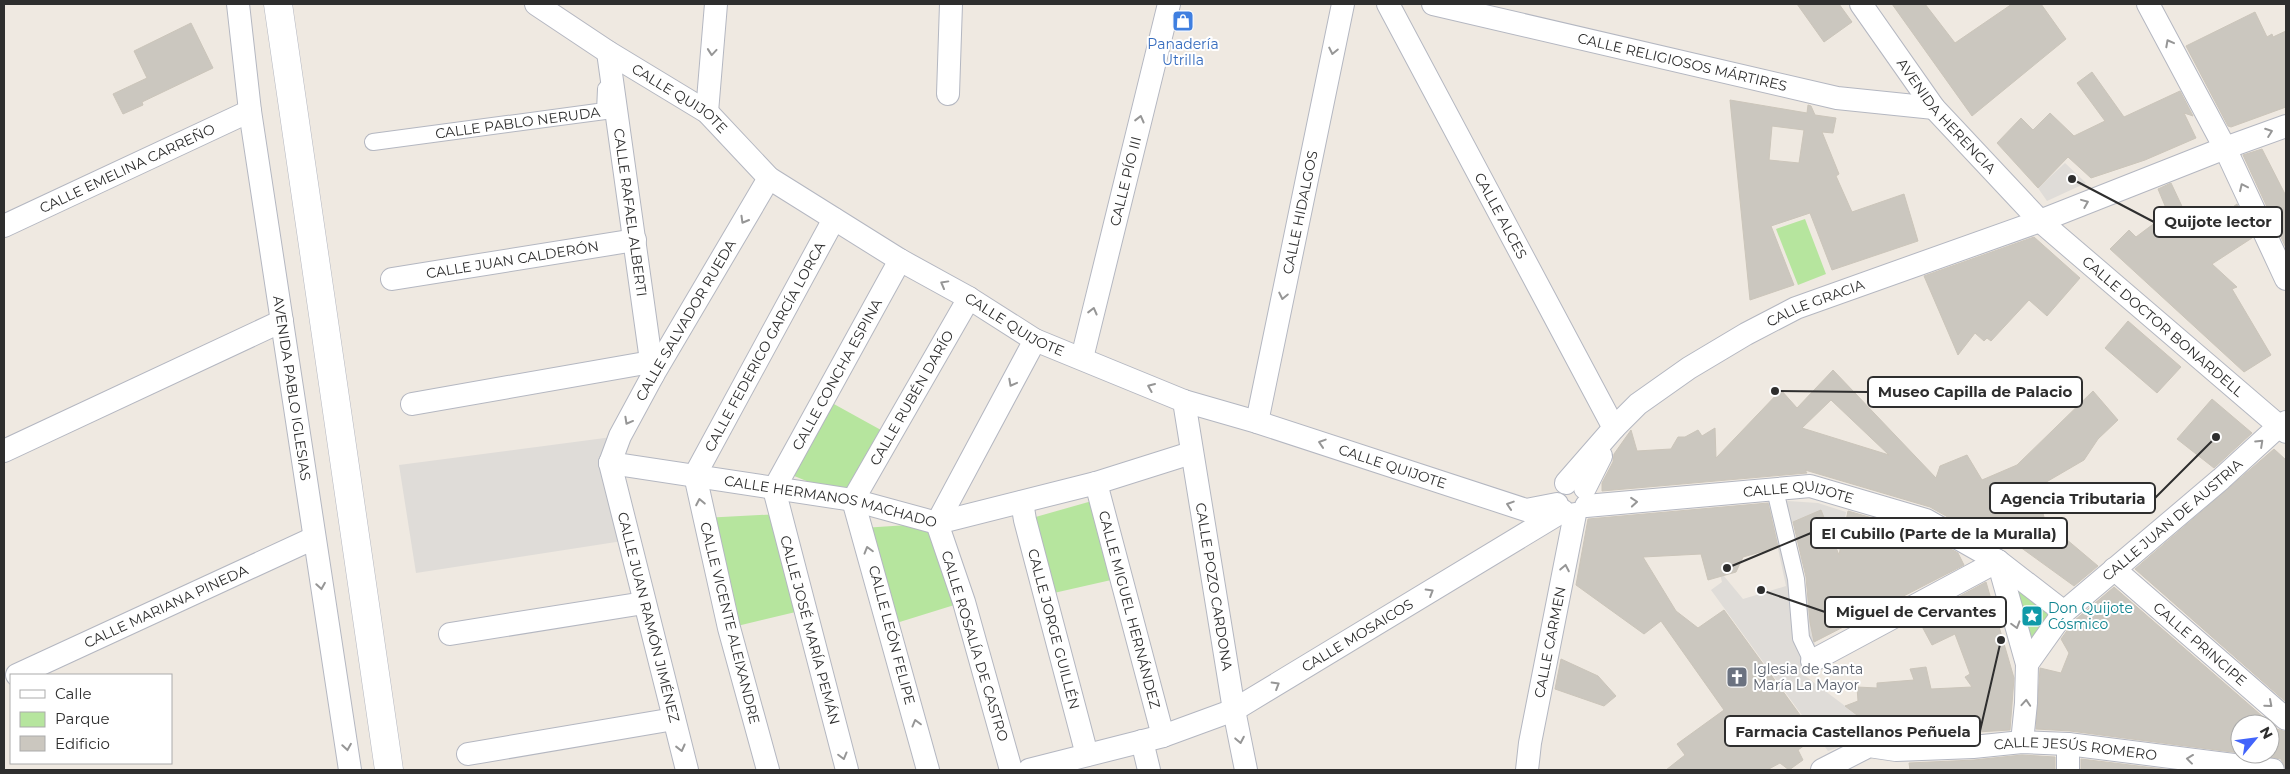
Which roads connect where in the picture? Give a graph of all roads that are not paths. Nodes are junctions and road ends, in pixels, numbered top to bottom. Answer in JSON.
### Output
{"nodes":[{"id":1,"x":238,"y":4,"type":"edge"},
{"id":2,"x":278,"y":4,"type":"edge"},
{"id":3,"x":536,"y":4,"type":"edge"},
{"id":4,"x":716,"y":4,"type":"edge"},
{"id":5,"x":951,"y":4,"type":"edge"},
{"id":6,"x":1169,"y":4,"type":"edge"},
{"id":7,"x":1343,"y":4,"type":"edge"},
{"id":8,"x":1388,"y":4,"type":"edge"},
{"id":9,"x":1434,"y":4,"type":"edge"},
{"id":10,"x":1861,"y":4,"type":"edge"},
{"id":11,"x":2148,"y":4,"type":"edge"},
{"id":12,"x":608,"y":52,"type":"junction"},
{"id":13,"x":948,"y":94,"type":"dead end"},
{"id":14,"x":1934,"y":108,"type":"junction"},
{"id":15,"x":250,"y":111,"type":"junction"},
{"id":16,"x":707,"y":112,"type":"junction"},
{"id":17,"x":2286,"y":126,"type":"edge"},
{"id":18,"x":373,"y":142,"type":"dead end"},
{"id":19,"x":2225,"y":148,"type":"junction"},
{"id":20,"x":769,"y":178,"type":"junction"},
{"id":21,"x":834,"y":219,"type":"junction"},
{"id":22,"x":2040,"y":221,"type":"junction"},
{"id":23,"x":4,"y":226,"type":"edge"},
{"id":24,"x":635,"y":240,"type":"junction"},
{"id":25,"x":900,"y":260,"type":"junction"},
{"id":26,"x":392,"y":279,"type":"dead end"},
{"id":27,"x":2286,"y":279,"type":"edge"},
{"id":28,"x":969,"y":298,"type":"junction"},
{"id":29,"x":282,"y":321,"type":"junction"},
{"id":30,"x":1035,"y":340,"type":"junction"},
{"id":31,"x":1082,"y":358,"type":"junction"},
{"id":32,"x":652,"y":368,"type":"junction"},
{"id":33,"x":1184,"y":401,"type":"junction"},
{"id":34,"x":412,"y":404,"type":"dead end"},
{"id":35,"x":1257,"y":422,"type":"junction"},
{"id":36,"x":2284,"y":427,"type":"edge"},
{"id":37,"x":1614,"y":428,"type":"junction"},
{"id":38,"x":4,"y":451,"type":"edge"},
{"id":39,"x":1191,"y":452,"type":"junction"},
{"id":40,"x":610,"y":464,"type":"junction"},
{"id":41,"x":695,"y":475,"type":"junction"},
{"id":42,"x":1096,"y":483,"type":"junction"},
{"id":43,"x":774,"y":489,"type":"junction"},
{"id":44,"x":1775,"y":490,"type":"junction"},
{"id":45,"x":853,"y":500,"type":"junction"},
{"id":46,"x":1572,"y":501,"type":"junction"},
{"id":47,"x":1022,"y":502,"type":"junction"},
{"id":48,"x":937,"y":523,"type":"junction"},
{"id":49,"x":314,"y":538,"type":"junction"},
{"id":50,"x":1998,"y":561,"type":"junction"},
{"id":51,"x":2114,"y":568,"type":"junction"},
{"id":52,"x":644,"y":603,"type":"junction"},
{"id":53,"x":2064,"y":612,"type":"junction"},
{"id":54,"x":450,"y":634,"type":"dead end"},
{"id":55,"x":1812,"y":661,"type":"joint"},
{"id":56,"x":2027,"y":664,"type":"junction"},
{"id":57,"x":18,"y":674,"type":"edge"},
{"id":58,"x":1234,"y":710,"type":"junction"},
{"id":59,"x":674,"y":719,"type":"junction"},
{"id":60,"x":2286,"y":719,"type":"edge"},
{"id":61,"x":1152,"y":739,"type":"junction"},
{"id":62,"x":2022,"y":742,"type":"junction"},
{"id":63,"x":1530,"y":743,"type":"junction"},
{"id":64,"x":2068,"y":744,"type":"junction"},
{"id":65,"x":468,"y":754,"type":"dead end"},
{"id":66,"x":1087,"y":755,"type":"junction"},
{"id":67,"x":1899,"y":760,"type":"edge"},
{"id":68,"x":350,"y":770,"type":"edge"},
{"id":69,"x":389,"y":770,"type":"edge"},
{"id":70,"x":687,"y":770,"type":"edge"},
{"id":71,"x":768,"y":770,"type":"edge"},
{"id":72,"x":847,"y":770,"type":"edge"},
{"id":73,"x":928,"y":770,"type":"edge"},
{"id":74,"x":1011,"y":770,"type":"edge"},
{"id":75,"x":1028,"y":770,"type":"edge"},
{"id":76,"x":1149,"y":770,"type":"edge"},
{"id":77,"x":1246,"y":770,"type":"edge"},
{"id":78,"x":1527,"y":770,"type":"edge"},
{"id":79,"x":1545,"y":770,"type":"edge"},
{"id":80,"x":1822,"y":770,"type":"edge"},
{"id":81,"x":2068,"y":770,"type":"edge"},
{"id":82,"x":2273,"y":770,"type":"edge"}],
"edges":[{"from":1,"to":15,"type":"street","name":"AVENIDA PABLO IGLESIAS"},
{"from":2,"to":69,"type":"main road"},
{"from":3,"to":12,"type":"street","name":"CALLE QUIJOTE"},
{"from":4,"to":16,"type":"street","one_way":true},
{"from":5,"to":13,"type":"street"},
{"from":31,"to":6,"type":"street","name":"CALLE PÍO III","one_way":true},
{"from":7,"to":35,"type":"street","name":"CALLE HIDALGOS","one_way":true},
{"from":8,"to":37,"type":"street","name":"CALLE ALCES"},
{"from":9,"to":14,"type":"street","name":"CALLE RELIGIOSOS MÁRTIRES"},
{"from":10,"to":14,"type":"street","name":"AVENIDA HERENCIA"},
{"from":19,"to":11,"type":"street","one_way":true},
{"from":12,"to":16,"type":"street","name":"CALLE QUIJOTE"},
{"from":12,"to":18,"type":"street","name":"CALLE PABLO NERUDA"},
{"from":12,"to":24,"type":"street","name":"CALLE RAFAEL ALBERTI"},
{"from":14,"to":22,"type":"street","name":"AVENIDA HERENCIA"},
{"from":15,"to":23,"type":"street","name":"CALLE EMELINA CARREÑO"},
{"from":15,"to":29,"type":"street","name":"AVENIDA PABLO IGLESIAS"},
{"from":16,"to":20,"type":"street","name":"CALLE QUIJOTE"},
{"from":19,"to":17,"type":"street","name":"CALLE GRACIA","one_way":true},
{"from":22,"to":19,"type":"street","name":"CALLE GRACIA","one_way":true},
{"from":27,"to":19,"type":"street","one_way":true},
{"from":20,"to":21,"type":"street","name":"CALLE QUIJOTE"},
{"from":20,"to":32,"type":"street","name":"CALLE SALVADOR RUEDA","one_way":true},
{"from":21,"to":25,"type":"street","name":"CALLE QUIJOTE"},
{"from":21,"to":41,"type":"street","name":"CALLE FEDERICO GARCÍA LORCA"},
{"from":22,"to":36,"type":"street","name":"CALLE DOCTOR BONARDELL"},
{"from":22,"to":37,"type":"street","name":"CALLE GRACIA"},
{"from":24,"to":26,"type":"street","name":"CALLE JUAN CALDERÓN"},
{"from":24,"to":32,"type":"street","name":"CALLE RAFAEL ALBERTI"},
{"from":28,"to":25,"type":"street","name":"CALLE QUIJOTE","one_way":true},
{"from":25,"to":43,"type":"street","name":"CALLE CONCHA ESPINA"},
{"from":28,"to":30,"type":"street","name":"CALLE QUIJOTE"},
{"from":28,"to":45,"type":"street","name":"CALLE RUBÉN DARÍO"},
{"from":29,"to":38,"type":"street"},
{"from":29,"to":49,"type":"street","name":"AVENIDA PABLO IGLESIAS"},
{"from":30,"to":31,"type":"street","name":"CALLE QUIJOTE"},
{"from":30,"to":48,"type":"street","one_way":true},
{"from":33,"to":31,"type":"street","name":"CALLE QUIJOTE","one_way":true},
{"from":32,"to":34,"type":"street"},
{"from":32,"to":40,"type":"street","name":"CALLE SALVADOR RUEDA","one_way":true},
{"from":33,"to":35,"type":"street","name":"CALLE QUIJOTE"},
{"from":33,"to":39,"type":"street","name":"CALLE POZO CARDONA"},
{"from":46,"to":35,"type":"street","name":"CALLE QUIJOTE","one_way":true},
{"from":51,"to":36,"type":"street","name":"CALLE JUAN DE AUSTRIA","one_way":true},
{"from":37,"to":46,"type":"street","name":"CALLE GRACIA"},
{"from":39,"to":42,"type":"street","name":"CALLE HERMANOS MACHADO"},
{"from":39,"to":58,"type":"street","name":"CALLE POZO CARDONA"},
{"from":40,"to":41,"type":"street","name":"CALLE HERMANOS MACHADO"},
{"from":40,"to":52,"type":"street","name":"CALLE JUAN RAMÓN JIMÉNEZ"},
{"from":41,"to":43,"type":"street","name":"CALLE HERMANOS MACHADO"},
{"from":71,"to":41,"type":"street","name":"CALLE VICENTE ALEIXANDRE","one_way":true},
{"from":42,"to":47,"type":"street","name":"CALLE HERMANOS MACHADO"},
{"from":42,"to":61,"type":"street","name":"CALLE MIGUEL HERNÁNDEZ"},
{"from":43,"to":45,"type":"street","name":"CALLE HERMANOS MACHADO"},
{"from":43,"to":72,"type":"street","name":"CALLE JOSÉ MARÍA PEMÁN","one_way":true},
{"from":46,"to":44,"type":"street","name":"CALLE QUIJOTE","one_way":true},
{"from":44,"to":50,"type":"street","name":"CALLE QUIJOTE"},
{"from":44,"to":55,"type":"street"},
{"from":45,"to":48,"type":"street","name":"CALLE HERMANOS MACHADO"},
{"from":73,"to":45,"type":"street","name":"CALLE LEÓN FELIPE","one_way":true},
{"from":58,"to":46,"type":"street","name":"CALLE MOSAICOS","one_way":true},
{"from":63,"to":46,"type":"street","name":"CALLE CARMEN","one_way":true},
{"from":47,"to":48,"type":"street","name":"CALLE HERMANOS MACHADO"},
{"from":47,"to":66,"type":"street","name":"CALLE JORGE GUILLÉN"},
{"from":48,"to":74,"type":"street","name":"CALLE ROSALÍA DE CASTRO"},
{"from":49,"to":57,"type":"street","name":"CALLE MARIANA PINEDA"},
{"from":49,"to":68,"type":"street","name":"AVENIDA PABLO IGLESIAS","one_way":true},
{"from":50,"to":53,"type":"street","name":"CALLE QUIJOTE"},
{"from":50,"to":55,"type":"street"},
{"from":50,"to":56,"type":"street","one_way":true},
{"from":51,"to":53,"type":"street","name":"CALLE JUAN DE AUSTRIA"},
{"from":51,"to":60,"type":"street","name":"CALLE PRINCIPE","one_way":true},
{"from":52,"to":54,"type":"street"},
{"from":52,"to":59,"type":"street","name":"CALLE JUAN RAMÓN JIMÉNEZ"},
{"from":53,"to":56,"type":"street","name":"CALLE JUAN DE AUSTRIA"},
{"from":62,"to":56,"type":"street","one_way":true},
{"from":58,"to":61,"type":"street","name":"CALLE MOSAICOS"},
{"from":58,"to":77,"type":"street","name":"CALLE POZO CARDONA","one_way":true},
{"from":59,"to":65,"type":"street"},
{"from":59,"to":70,"type":"street","name":"CALLE JUAN RAMÓN JIMÉNEZ","one_way":true},
{"from":61,"to":66,"type":"street","name":"CALLE MOSAICOS"},
{"from":61,"to":76,"type":"street"},
{"from":62,"to":64,"type":"street","name":"CALLE JESÚS ROMERO"},
{"from":62,"to":67,"type":"street","name":"CALLE JESÚS ROMERO"},
{"from":63,"to":78,"type":"street","name":"CALLE CARMEN"},
{"from":63,"to":79,"type":"street"},
{"from":64,"to":81,"type":"street"},
{"from":82,"to":64,"type":"street","name":"CALLE JESÚS ROMERO","one_way":true},
{"from":66,"to":75,"type":"street","name":"CALLE MOSAICOS"},
{"from":67,"to":80,"type":"street","name":"CALLE JESÚS ROMERO"}]}
